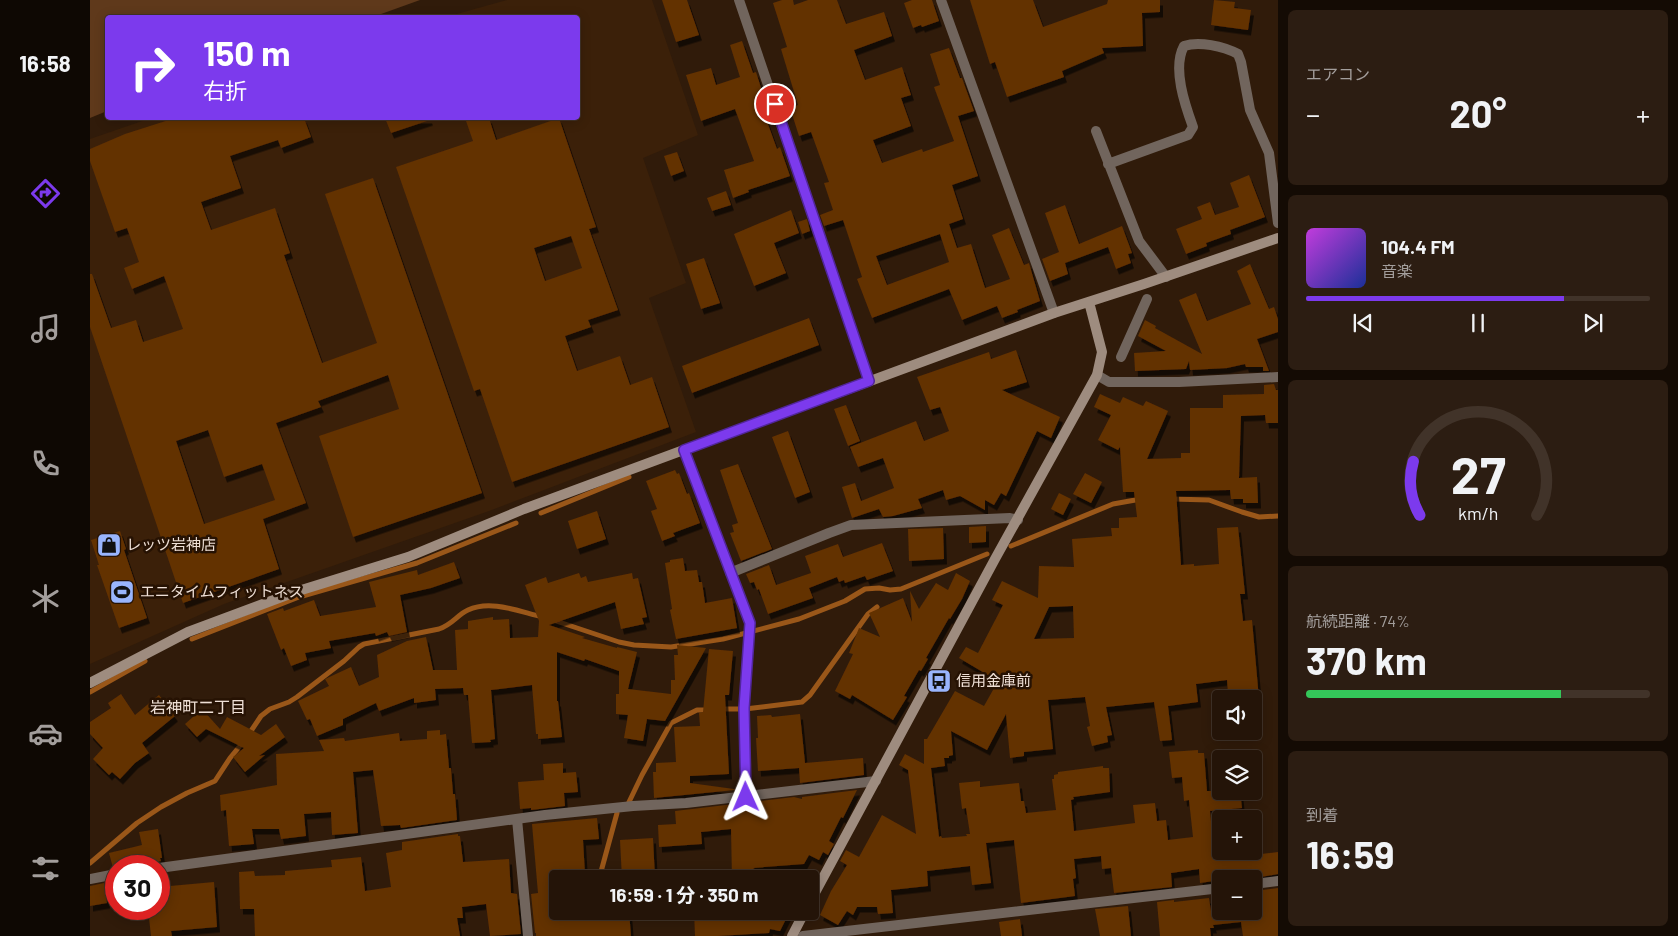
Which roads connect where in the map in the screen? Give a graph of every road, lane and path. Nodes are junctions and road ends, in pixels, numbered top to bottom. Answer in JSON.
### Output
{"nodes":[{"id":1,"x":739,"y":0,"type":"edge"},
{"id":2,"x":941,"y":0,"type":"edge"},
{"id":3,"x":1096,"y":132,"type":"dead end"},
{"id":4,"x":1108,"y":164,"type":"junction"},
{"id":5,"x":1278,"y":223,"type":"edge"},
{"id":6,"x":1278,"y":238,"type":"edge"},
{"id":7,"x":1166,"y":277,"type":"junction"},
{"id":8,"x":1147,"y":300,"type":"dead end"},
{"id":9,"x":1089,"y":302,"type":"junction"},
{"id":10,"x":1054,"y":313,"type":"junction"},
{"id":11,"x":1121,"y":357,"type":"dead end"},
{"id":12,"x":1097,"y":375,"type":"junction"},
{"id":13,"x":1278,"y":377,"type":"edge"},
{"id":14,"x":869,"y":381,"type":"junction"},
{"id":15,"x":684,"y":450,"type":"junction"},
{"id":16,"x":1018,"y":520,"type":"junction"},
{"id":17,"x":730,"y":573,"type":"junction"},
{"id":18,"x":90,"y":683,"type":"edge"},
{"id":19,"x":876,"y":781,"type":"junction"},
{"id":20,"x":746,"y":797,"type":"junction"},
{"id":21,"x":517,"y":819,"type":"junction"},
{"id":22,"x":170,"y":866,"type":"edge"},
{"id":23,"x":105,"y":876,"type":"edge"},
{"id":24,"x":90,"y":879,"type":"edge"},
{"id":25,"x":1278,"y":881,"type":"edge"},
{"id":26,"x":1262,"y":883,"type":"edge"},
{"id":27,"x":819,"y":886,"type":"edge"},
{"id":28,"x":1212,"y":889,"type":"edge"},
{"id":29,"x":800,"y":920,"type":"edge"},
{"id":30,"x":528,"y":936,"type":"edge"},
{"id":31,"x":792,"y":936,"type":"edge"},
{"id":32,"x":803,"y":936,"type":"edge"}],
"edges":[{"from":1,"to":14,"type":"street"},
{"from":2,"to":10,"type":"street"},
{"from":3,"to":4,"type":"street"},
{"from":4,"to":5,"type":"street"},
{"from":4,"to":7,"type":"street"},
{"from":6,"to":7,"type":"street"},
{"from":7,"to":9,"type":"street"},
{"from":8,"to":11,"type":"street"},
{"from":9,"to":10,"type":"street"},
{"from":9,"to":12,"type":"street"},
{"from":10,"to":14,"type":"street"},
{"from":12,"to":13,"type":"street"},
{"from":12,"to":16,"type":"street"},
{"from":14,"to":15,"type":"street"},
{"from":15,"to":17,"type":"street"},
{"from":15,"to":18,"type":"street"},
{"from":16,"to":17,"type":"street"},
{"from":16,"to":19,"type":"street"},
{"from":17,"to":20,"type":"street"},
{"from":19,"to":20,"type":"street"},
{"from":19,"to":27,"type":"street"},
{"from":20,"to":21,"type":"street"},
{"from":21,"to":22,"type":"street"},
{"from":21,"to":30,"type":"street"},
{"from":23,"to":24,"type":"street"},
{"from":25,"to":26,"type":"street"},
{"from":28,"to":32,"type":"street"},
{"from":29,"to":31,"type":"street"}]}
